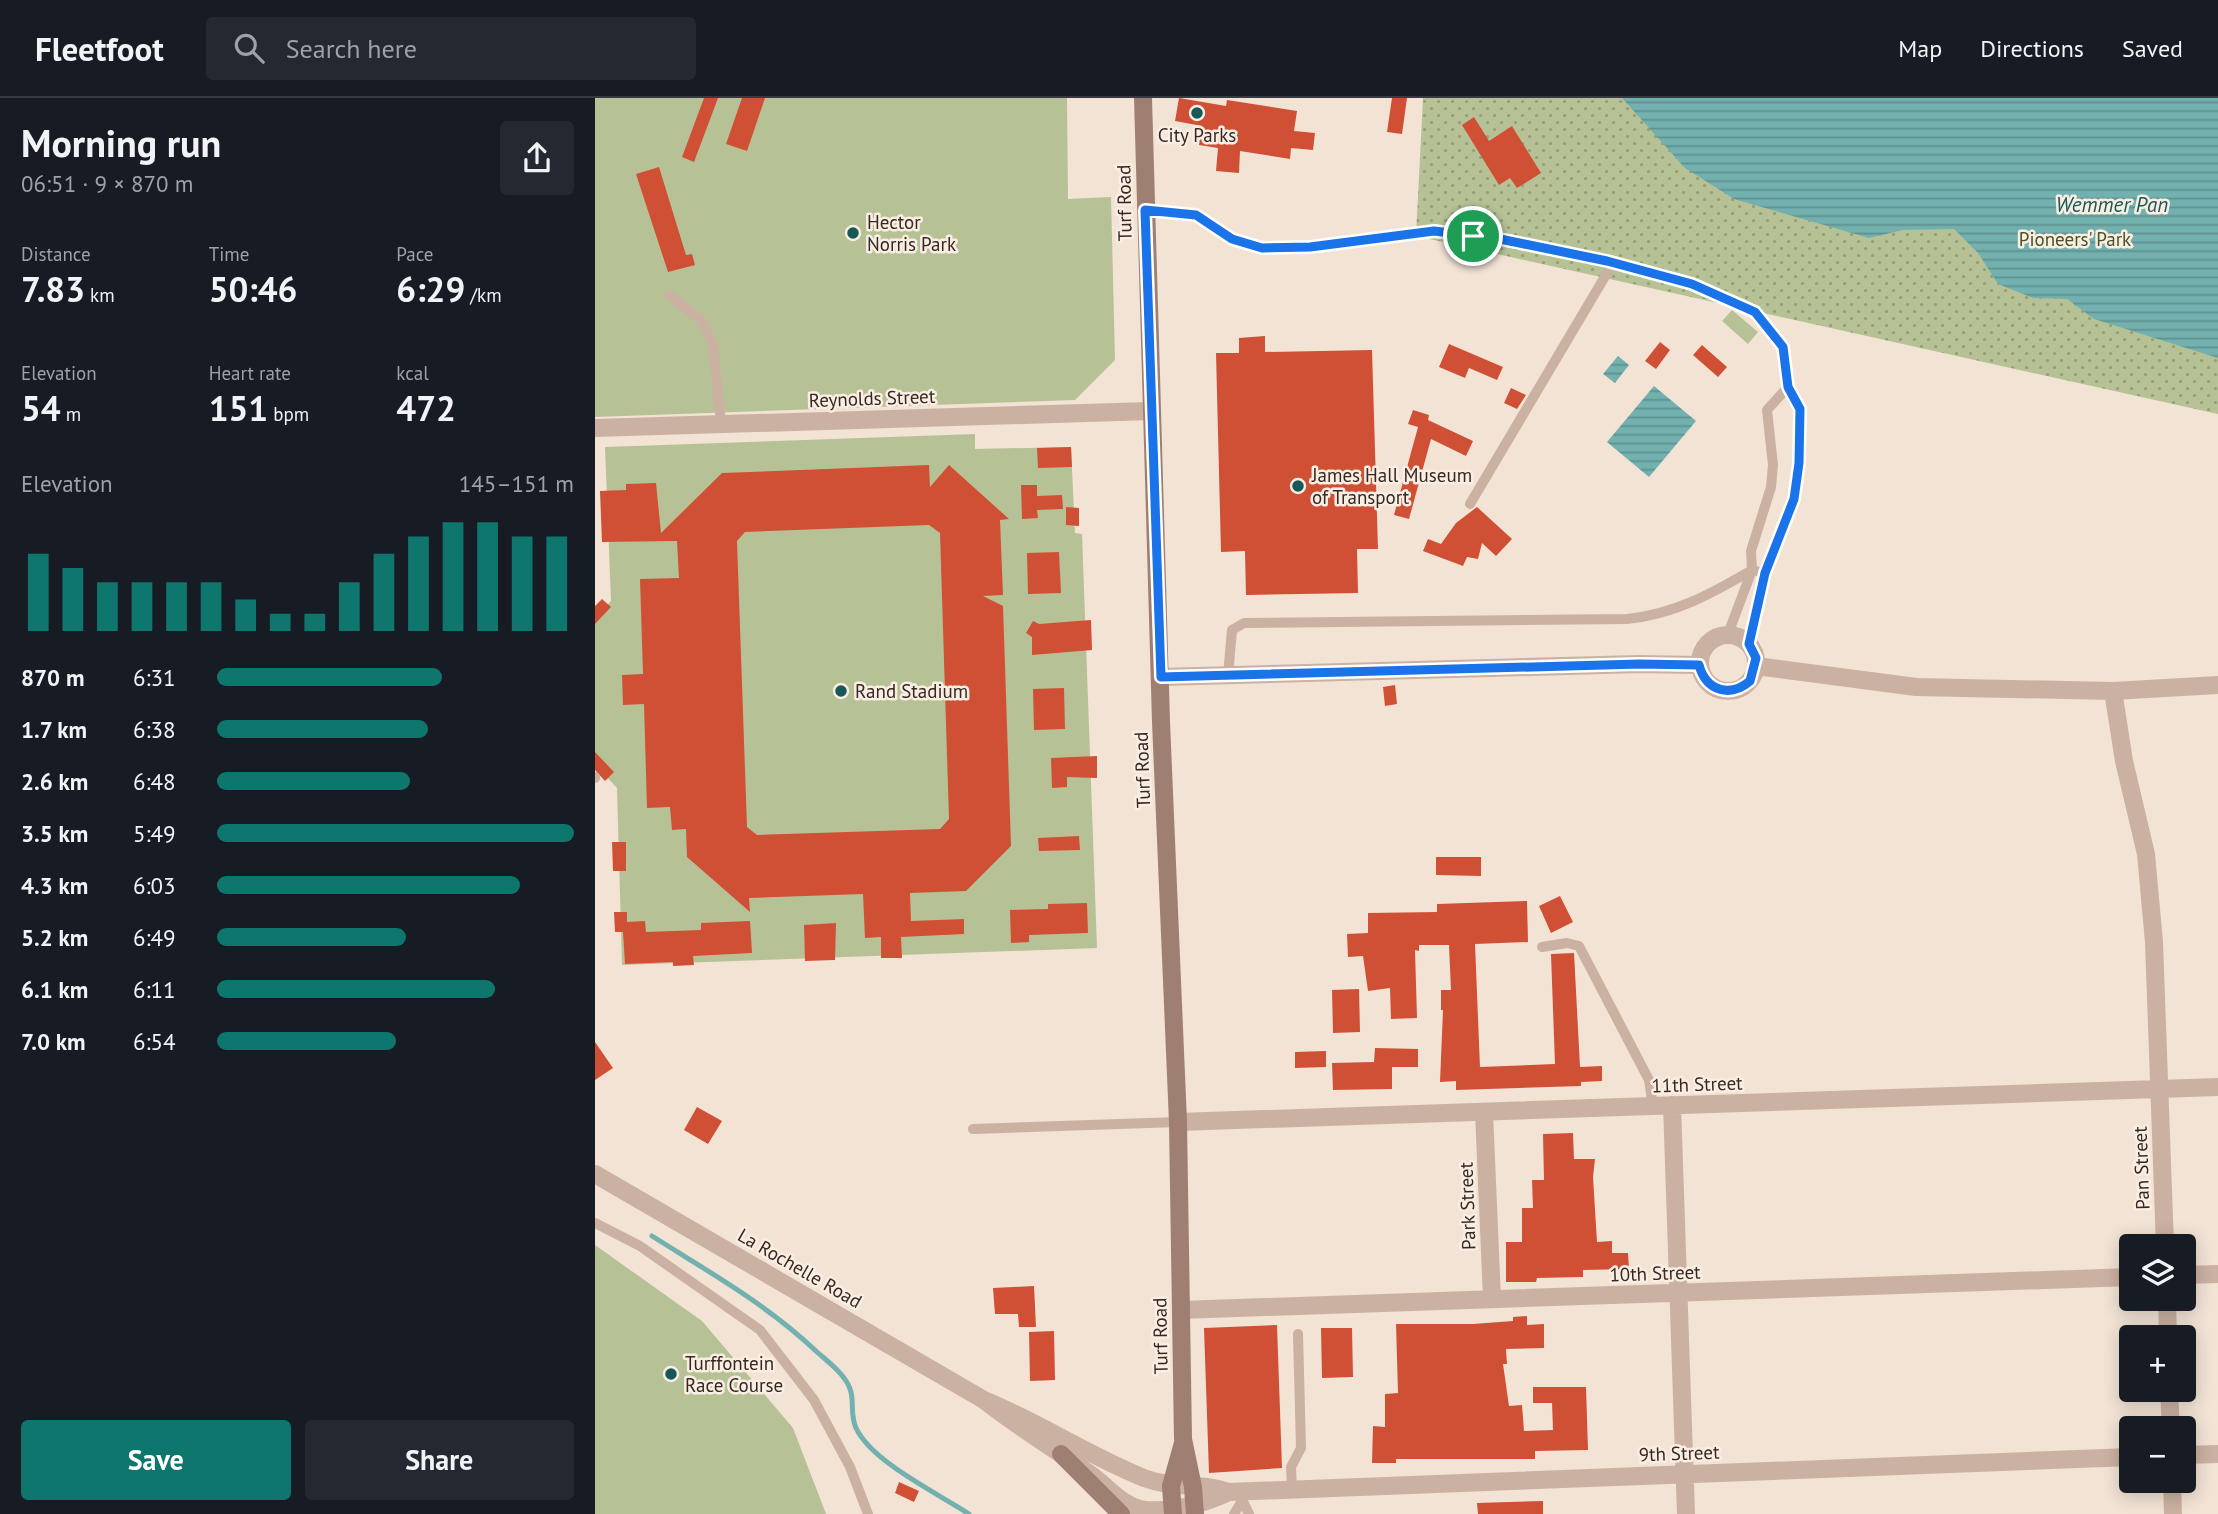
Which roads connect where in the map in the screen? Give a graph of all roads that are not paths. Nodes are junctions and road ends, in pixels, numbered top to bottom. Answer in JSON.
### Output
{"nodes":[{"id":1,"x":1143,"y":98,"type":"edge"},
{"id":2,"x":1145,"y":210,"type":"junction"},
{"id":3,"x":1613,"y":263,"type":"junction"},
{"id":4,"x":669,"y":295,"type":"dead end"},
{"id":5,"x":1788,"y":387,"type":"junction"},
{"id":6,"x":1151,"y":411,"type":"junction"},
{"id":7,"x":721,"y":424,"type":"junction"},
{"id":8,"x":595,"y":428,"type":"edge"},
{"id":9,"x":1470,"y":504,"type":"dead end"},
{"id":10,"x":1752,"y":570,"type":"junction"},
{"id":11,"x":1765,"y":573,"type":"junction"},
{"id":12,"x":1728,"y":634,"type":"junction"},
{"id":13,"x":1749,"y":644,"type":"junction"},
{"id":14,"x":1699,"y":665,"type":"junction"},
{"id":15,"x":1756,"y":666,"type":"junction"},
{"id":16,"x":1229,"y":676,"type":"junction"},
{"id":17,"x":1161,"y":677,"type":"junction"},
{"id":18,"x":2218,"y":685,"type":"edge"},
{"id":19,"x":2113,"y":691,"type":"junction"},
{"id":20,"x":1542,"y":947,"type":"dead end"},
{"id":21,"x":2218,"y":1087,"type":"edge"},
{"id":22,"x":2160,"y":1089,"type":"junction"},
{"id":23,"x":1672,"y":1105,"type":"junction"},
{"id":24,"x":1653,"y":1106,"type":"junction"},
{"id":25,"x":1484,"y":1112,"type":"junction"},
{"id":26,"x":1178,"y":1122,"type":"junction"},
{"id":27,"x":972,"y":1129,"type":"dead end"},
{"id":28,"x":595,"y":1174,"type":"edge"},
{"id":29,"x":595,"y":1223,"type":"edge"},
{"id":30,"x":2165,"y":1234,"type":"edge"},
{"id":31,"x":2218,"y":1274,"type":"edge"},
{"id":32,"x":2196,"y":1275,"type":"edge"},
{"id":33,"x":2119,"y":1277,"type":"edge"},
{"id":34,"x":1678,"y":1293,"type":"junction"},
{"id":35,"x":1492,"y":1299,"type":"junction"},
{"id":36,"x":1181,"y":1310,"type":"junction"},
{"id":37,"x":1299,"y":1334,"type":"dead end"},
{"id":38,"x":984,"y":1400,"type":"junction"},
{"id":39,"x":1183,"y":1440,"type":"junction"},
{"id":40,"x":1061,"y":1454,"type":"junction"},
{"id":41,"x":2218,"y":1454,"type":"edge"},
{"id":42,"x":2196,"y":1455,"type":"edge"},
{"id":43,"x":2119,"y":1457,"type":"edge"},
{"id":44,"x":1685,"y":1474,"type":"junction"},
{"id":45,"x":1171,"y":1486,"type":"junction"},
{"id":46,"x":1193,"y":1487,"type":"junction"},
{"id":47,"x":1292,"y":1489,"type":"junction"},
{"id":48,"x":2172,"y":1493,"type":"edge"},
{"id":49,"x":1236,"y":1494,"type":"junction"},
{"id":50,"x":1195,"y":1510,"type":"edge"},
{"id":51,"x":1172,"y":1511,"type":"edge"},
{"id":52,"x":867,"y":1514,"type":"edge"},
{"id":53,"x":1121,"y":1514,"type":"edge"},
{"id":54,"x":1234,"y":1514,"type":"edge"},
{"id":55,"x":1249,"y":1514,"type":"edge"},
{"id":56,"x":1686,"y":1514,"type":"edge"},
{"id":57,"x":2173,"y":1514,"type":"edge"}],
"edges":[{"from":1,"to":2,"type":"main road","name":"Turf Road"},
{"from":2,"to":3,"type":"lane"},
{"from":2,"to":6,"type":"main road","name":"Turf Road"},
{"from":3,"to":5,"type":"lane"},
{"from":3,"to":9,"type":"lane"},
{"from":4,"to":7,"type":"lane"},
{"from":5,"to":10,"type":"lane"},
{"from":5,"to":11,"type":"lane"},
{"from":6,"to":7,"type":"street","name":"Reynolds Street"},
{"from":6,"to":17,"type":"main road","name":"Turf Road"},
{"from":7,"to":8,"type":"street","name":"Reynolds Street"},
{"from":10,"to":11,"type":"lane"},
{"from":10,"to":12,"type":"lane"},
{"from":10,"to":16,"type":"lane"},
{"from":11,"to":13,"type":"lane"},
{"from":12,"to":13,"type":"street"},
{"from":12,"to":14,"type":"street"},
{"from":13,"to":15,"type":"street"},
{"from":14,"to":15,"type":"street"},
{"from":14,"to":16,"type":"street"},
{"from":15,"to":19,"type":"street"},
{"from":16,"to":17,"type":"street"},
{"from":17,"to":26,"type":"main road","name":"Turf Road"},
{"from":18,"to":19,"type":"street"},
{"from":19,"to":22,"type":"street","name":"Pan Street"},
{"from":20,"to":24,"type":"lane"},
{"from":21,"to":22,"type":"street","name":"11th Street"},
{"from":22,"to":23,"type":"street","name":"11th Street"},
{"from":22,"to":30,"type":"street","name":"Pan Street"},
{"from":23,"to":24,"type":"street","name":"11th Street"},
{"from":23,"to":34,"type":"street"},
{"from":24,"to":25,"type":"street","name":"11th Street"},
{"from":25,"to":26,"type":"street","name":"11th Street"},
{"from":25,"to":35,"type":"street","name":"Park Street"},
{"from":26,"to":27,"type":"lane"},
{"from":26,"to":36,"type":"main road","name":"Turf Road"},
{"from":28,"to":38,"type":"street","name":"La Rochelle Road"},
{"from":29,"to":52,"type":"lane"},
{"from":31,"to":32,"type":"street"},
{"from":33,"to":34,"type":"street","name":"10th Street"},
{"from":34,"to":35,"type":"street","name":"10th Street"},
{"from":34,"to":44,"type":"street"},
{"from":35,"to":36,"type":"street","name":"10th Street"},
{"from":36,"to":39,"type":"main road","name":"Turf Road"},
{"from":37,"to":47,"type":"lane"},
{"from":38,"to":40,"type":"street","name":"La Rochelle Road"},
{"from":38,"to":45,"type":"street","name":"La Rochelle Road"},
{"from":39,"to":45,"type":"main road","name":"Turf Road"},
{"from":39,"to":46,"type":"main road","name":"Turf Road"},
{"from":40,"to":51,"type":"street","name":"La Rochelle Road"},
{"from":40,"to":53,"type":"main road"},
{"from":41,"to":42,"type":"street"},
{"from":43,"to":44,"type":"street","name":"9th Street"},
{"from":44,"to":47,"type":"street","name":"9th Street"},
{"from":44,"to":56,"type":"street"},
{"from":45,"to":46,"type":"street","name":"La Rochelle Road"},
{"from":45,"to":51,"type":"main road","name":"Turf Road"},
{"from":46,"to":49,"type":"street","name":"9th Street"},
{"from":46,"to":50,"type":"main road","name":"Turf Road"},
{"from":47,"to":49,"type":"street","name":"9th Street"},
{"from":48,"to":57,"type":"street"},
{"from":49,"to":50,"type":"street","name":"9th Street"},
{"from":49,"to":54,"type":"lane"},
{"from":49,"to":55,"type":"lane"},
{"from":50,"to":51,"type":"street","name":"La Rochelle Road"}]}
